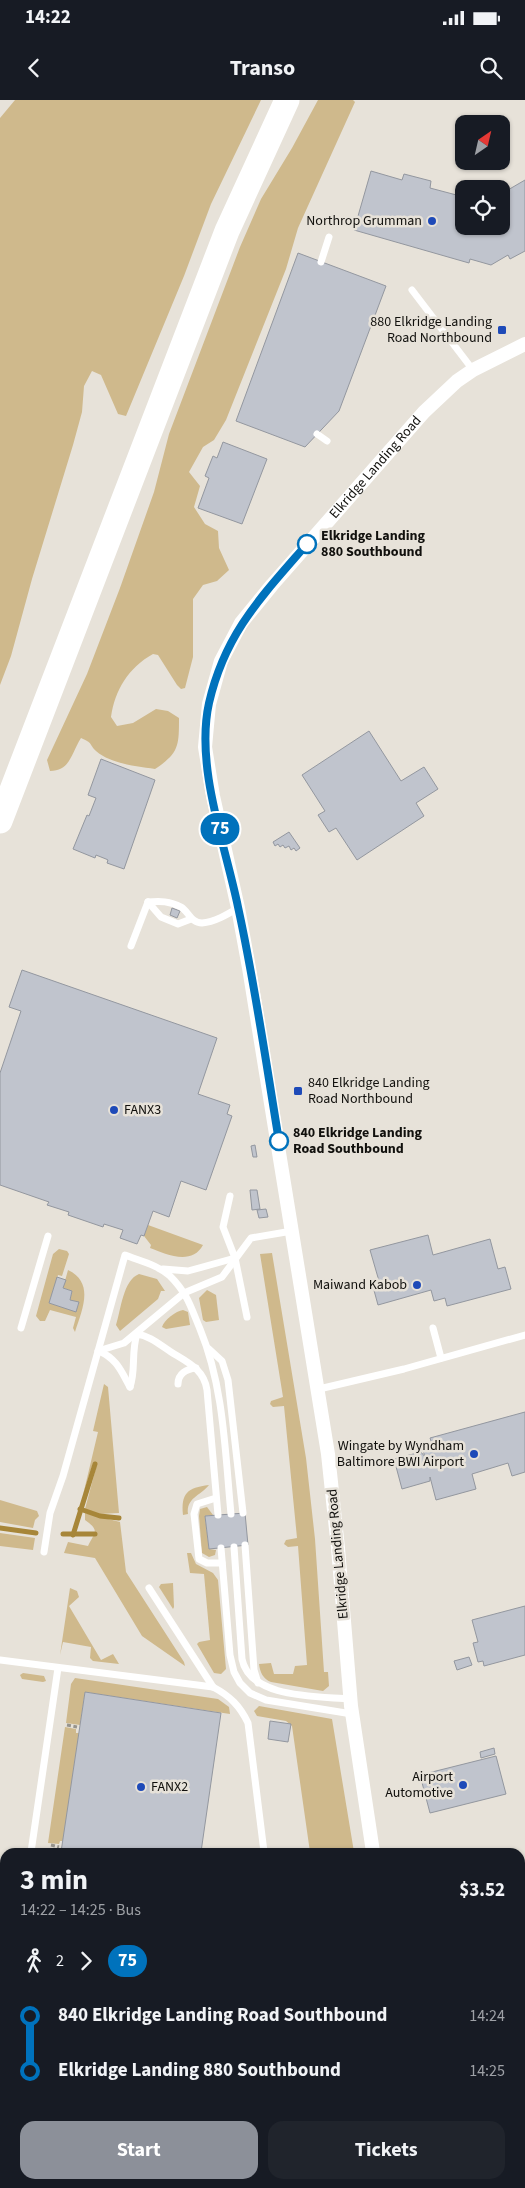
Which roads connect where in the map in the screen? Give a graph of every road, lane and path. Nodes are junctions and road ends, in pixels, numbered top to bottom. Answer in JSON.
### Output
{"nodes":[{"id":1,"x":286,"y":100,"type":"edge"},
{"id":2,"x":329,"y":237,"type":"dead end"},
{"id":3,"x":321,"y":262,"type":"dead end"},
{"id":4,"x":412,"y":290,"type":"dead end"},
{"id":5,"x":525,"y":344,"type":"edge"},
{"id":6,"x":473,"y":370,"type":"junction"},
{"id":7,"x":317,"y":434,"type":"dead end"},
{"id":8,"x":327,"y":441,"type":"dead end"},
{"id":9,"x":0,"y":821,"type":"edge"},
{"id":10,"x":148,"y":902,"type":"junction"},
{"id":11,"x":238,"y":908,"type":"junction"},
{"id":12,"x":191,"y":919,"type":"junction"},
{"id":13,"x":131,"y":946,"type":"dead end"},
{"id":14,"x":230,"y":1196,"type":"dead end"},
{"id":15,"x":292,"y":1230,"type":"junction"},
{"id":16,"x":48,"y":1236,"type":"dead end"},
{"id":17,"x":235,"y":1258,"type":"junction"},
{"id":18,"x":160,"y":1269,"type":"junction"},
{"id":19,"x":184,"y":1293,"type":"junction"},
{"id":20,"x":248,"y":1317,"type":"dead end"},
{"id":21,"x":21,"y":1328,"type":"dead end"},
{"id":22,"x":433,"y":1328,"type":"dead end"},
{"id":23,"x":137,"y":1334,"type":"junction"},
{"id":24,"x":525,"y":1335,"type":"edge"},
{"id":25,"x":209,"y":1350,"type":"junction"},
{"id":26,"x":98,"y":1351,"type":"junction"},
{"id":27,"x":441,"y":1358,"type":"junction"},
{"id":28,"x":196,"y":1368,"type":"junction"},
{"id":29,"x":178,"y":1384,"type":"dead end"},
{"id":30,"x":319,"y":1389,"type":"junction"},
{"id":31,"x":216,"y":1498,"type":"junction"},
{"id":32,"x":243,"y":1513,"type":"dead end"},
{"id":33,"x":231,"y":1514,"type":"dead end"},
{"id":34,"x":218,"y":1515,"type":"dead end"},
{"id":35,"x":246,"y":1546,"type":"dead end"},
{"id":36,"x":234,"y":1547,"type":"dead end"},
{"id":37,"x":221,"y":1548,"type":"dead end"},
{"id":38,"x":44,"y":1552,"type":"dead end"},
{"id":39,"x":222,"y":1563,"type":"junction"},
{"id":40,"x":149,"y":1588,"type":"dead end"},
{"id":41,"x":0,"y":1660,"type":"edge"},
{"id":42,"x":58,"y":1668,"type":"junction"},
{"id":43,"x":258,"y":1683,"type":"junction"},
{"id":44,"x":213,"y":1688,"type":"junction"},
{"id":45,"x":350,"y":1699,"type":"junction"},
{"id":46,"x":352,"y":1714,"type":"junction"},
{"id":47,"x":67,"y":1725,"type":"dead end"},
{"id":48,"x":77,"y":1727,"type":"dead end"},
{"id":49,"x":51,"y":1845,"type":"dead end"},
{"id":50,"x":58,"y":1847,"type":"dead end"},
{"id":51,"x":32,"y":1848,"type":"edge"},
{"id":52,"x":264,"y":1848,"type":"edge"},
{"id":53,"x":372,"y":1848,"type":"edge"}],
"edges":[{"from":1,"to":9,"type":"highway"},
{"from":2,"to":3,"type":"lane"},
{"from":4,"to":6,"type":"lane"},
{"from":5,"to":6,"type":"street","name":"Elkridge Landing Road"},
{"from":6,"to":11,"type":"street","name":"Elkridge Landing Road"},
{"from":7,"to":8,"type":"lane"},
{"from":10,"to":12,"type":"lane"},
{"from":10,"to":12,"type":"lane"},
{"from":10,"to":13,"type":"lane"},
{"from":11,"to":12,"type":"lane"},
{"from":11,"to":15,"type":"street","name":"Elkridge Landing Road"},
{"from":14,"to":17,"type":"lane"},
{"from":15,"to":17,"type":"lane"},
{"from":15,"to":30,"type":"street","name":"Elkridge Landing Road"},
{"from":16,"to":21,"type":"lane"},
{"from":17,"to":18,"type":"lane"},
{"from":17,"to":19,"type":"lane"},
{"from":17,"to":20,"type":"lane"},
{"from":18,"to":19,"type":"lane"},
{"from":18,"to":26,"type":"lane"},
{"from":19,"to":23,"type":"lane"},
{"from":19,"to":25,"type":"lane"},
{"from":22,"to":27,"type":"lane"},
{"from":23,"to":26,"type":"lane"},
{"from":23,"to":26,"type":"lane"},
{"from":23,"to":28,"type":"lane"},
{"from":24,"to":27,"type":"lane"},
{"from":25,"to":32,"type":"lane"},
{"from":25,"to":33,"type":"lane"},
{"from":26,"to":38,"type":"lane"},
{"from":27,"to":30,"type":"lane"},
{"from":28,"to":29,"type":"lane"},
{"from":28,"to":31,"type":"lane"},
{"from":30,"to":45,"type":"street","name":"Elkridge Landing Road"},
{"from":31,"to":34,"type":"lane"},
{"from":31,"to":39,"type":"lane"},
{"from":35,"to":43,"type":"lane"},
{"from":36,"to":43,"type":"lane"},
{"from":37,"to":39,"type":"lane"},
{"from":39,"to":46,"type":"lane"},
{"from":40,"to":44,"type":"lane"},
{"from":41,"to":42,"type":"lane"},
{"from":42,"to":44,"type":"lane"},
{"from":42,"to":51,"type":"lane"},
{"from":43,"to":45,"type":"lane"},
{"from":44,"to":52,"type":"lane"},
{"from":45,"to":46,"type":"street","name":"Elkridge Landing Road"},
{"from":46,"to":53,"type":"street","name":"Elkridge Landing Road"},
{"from":47,"to":48,"type":"path"},
{"from":49,"to":50,"type":"path"}]}
